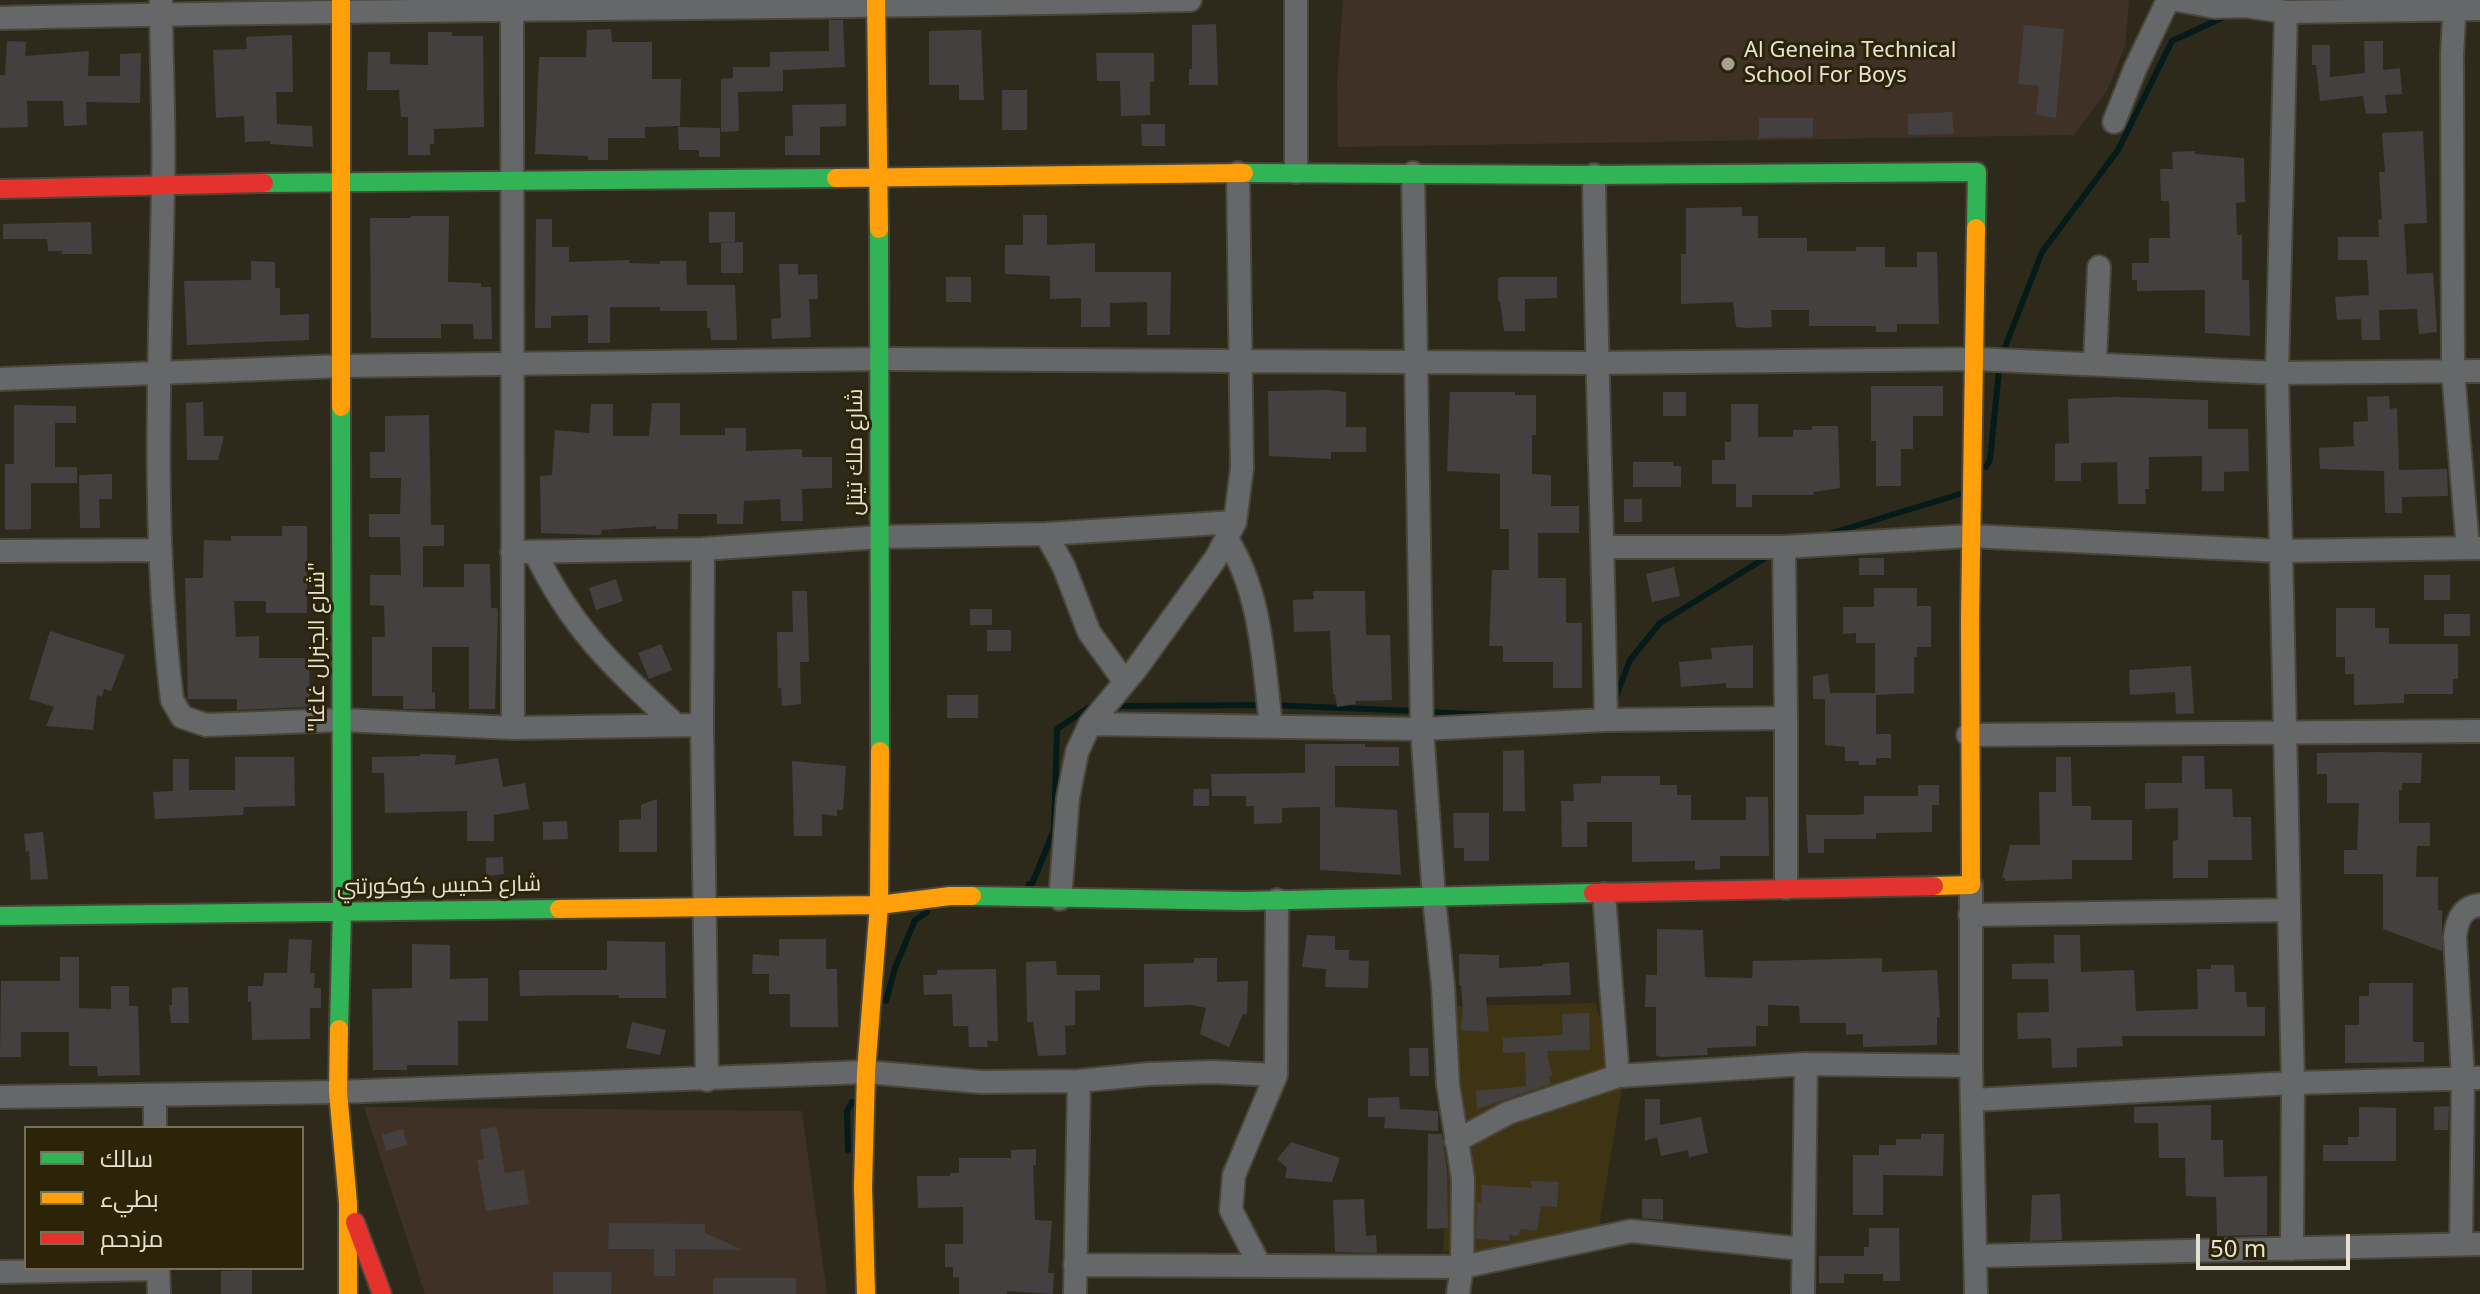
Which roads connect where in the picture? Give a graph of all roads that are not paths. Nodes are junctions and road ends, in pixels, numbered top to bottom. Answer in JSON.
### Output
{"nodes":[{"id":1,"x":1190,"y":0,"type":"edge"},
{"id":2,"x":1296,"y":0,"type":"edge"},
{"id":3,"x":2168,"y":0,"type":"edge"},
{"id":4,"x":2177,"y":0,"type":"edge"},
{"id":5,"x":876,"y":4,"type":"edge"},
{"id":6,"x":2455,"y":5,"type":"edge"},
{"id":7,"x":512,"y":6,"type":"edge"},
{"id":8,"x":161,"y":7,"type":"edge"},
{"id":9,"x":341,"y":7,"type":"edge"},
{"id":10,"x":2480,"y":9,"type":"edge"},
{"id":11,"x":2286,"y":12,"type":"junction"},
{"id":12,"x":0,"y":18,"type":"edge"},
{"id":13,"x":2114,"y":122,"type":"dead end"},
{"id":14,"x":1296,"y":172,"type":"junction"},
{"id":15,"x":1238,"y":173,"type":"junction"},
{"id":16,"x":1413,"y":173,"type":"junction"},
{"id":17,"x":1594,"y":175,"type":"junction"},
{"id":18,"x":877,"y":177,"type":"junction"},
{"id":19,"x":340,"y":181,"type":"junction"},
{"id":20,"x":511,"y":182,"type":"junction"},
{"id":21,"x":163,"y":184,"type":"junction"},
{"id":22,"x":0,"y":189,"type":"edge"},
{"id":23,"x":2099,"y":267,"type":"dead end"},
{"id":24,"x":881,"y":359,"type":"junction"},
{"id":25,"x":1976,"y":359,"type":"junction"},
{"id":26,"x":1240,"y":360,"type":"junction"},
{"id":27,"x":1417,"y":362,"type":"junction"},
{"id":28,"x":1596,"y":363,"type":"junction"},
{"id":29,"x":2095,"y":363,"type":"junction"},
{"id":30,"x":513,"y":365,"type":"junction"},
{"id":31,"x":342,"y":366,"type":"junction"},
{"id":32,"x":158,"y":371,"type":"junction"},
{"id":33,"x":2480,"y":371,"type":"edge"},
{"id":34,"x":2453,"y":372,"type":"junction"},
{"id":35,"x":2277,"y":373,"type":"junction"},
{"id":36,"x":0,"y":379,"type":"edge"},
{"id":37,"x":1231,"y":530,"type":"junction"},
{"id":38,"x":1046,"y":534,"type":"junction"},
{"id":39,"x":1970,"y":536,"type":"junction"},
{"id":40,"x":880,"y":537,"type":"junction"},
{"id":41,"x":1603,"y":547,"type":"junction"},
{"id":42,"x":1784,"y":547,"type":"junction"},
{"id":43,"x":2474,"y":548,"type":"edge"},
{"id":44,"x":703,"y":549,"type":"junction"},
{"id":45,"x":160,"y":550,"type":"junction"},
{"id":46,"x":0,"y":551,"type":"edge"},
{"id":47,"x":2281,"y":551,"type":"junction"},
{"id":48,"x":512,"y":552,"type":"junction"},
{"id":49,"x":535,"y":552,"type":"junction"},
{"id":50,"x":1125,"y":682,"type":"junction"},
{"id":51,"x":1786,"y":718,"type":"junction"},
{"id":52,"x":342,"y":720,"type":"junction"},
{"id":53,"x":1606,"y":720,"type":"junction"},
{"id":54,"x":1090,"y":724,"type":"junction"},
{"id":55,"x":676,"y":725,"type":"junction"},
{"id":56,"x":702,"y":725,"type":"junction"},
{"id":57,"x":1271,"y":725,"type":"junction"},
{"id":58,"x":513,"y":728,"type":"junction"},
{"id":59,"x":1422,"y":729,"type":"junction"},
{"id":60,"x":2480,"y":731,"type":"edge"},
{"id":61,"x":2285,"y":734,"type":"junction"},
{"id":62,"x":1968,"y":735,"type":"junction"},
{"id":63,"x":1971,"y":885,"type":"junction"},
{"id":64,"x":1786,"y":888,"type":"junction"},
{"id":65,"x":1604,"y":894,"type":"junction"},
{"id":66,"x":1434,"y":898,"type":"junction"},
{"id":67,"x":1060,"y":899,"type":"junction"},
{"id":68,"x":1277,"y":900,"type":"junction"},
{"id":69,"x":879,"y":905,"type":"junction"},
{"id":70,"x":2480,"y":905,"type":"edge"},
{"id":71,"x":703,"y":907,"type":"junction"},
{"id":72,"x":2289,"y":910,"type":"junction"},
{"id":73,"x":342,"y":911,"type":"junction"},
{"id":74,"x":1970,"y":915,"type":"junction"},
{"id":75,"x":0,"y":916,"type":"edge"},
{"id":76,"x":1806,"y":1064,"type":"junction"},
{"id":77,"x":1971,"y":1066,"type":"junction"},
{"id":78,"x":866,"y":1072,"type":"junction"},
{"id":79,"x":1276,"y":1075,"type":"junction"},
{"id":80,"x":1618,"y":1076,"type":"junction"},
{"id":81,"x":2472,"y":1078,"type":"edge"},
{"id":82,"x":707,"y":1080,"type":"junction"},
{"id":83,"x":1079,"y":1081,"type":"junction"},
{"id":84,"x":2293,"y":1083,"type":"junction"},
{"id":85,"x":338,"y":1092,"type":"junction"},
{"id":86,"x":155,"y":1096,"type":"junction"},
{"id":87,"x":0,"y":1097,"type":"edge"},
{"id":88,"x":1973,"y":1100,"type":"junction"},
{"id":89,"x":155,"y":1126,"type":"edge"},
{"id":90,"x":1456,"y":1141,"type":"junction"},
{"id":91,"x":348,"y":1203,"type":"junction"},
{"id":92,"x":2470,"y":1244,"type":"edge"},
{"id":93,"x":1803,"y":1249,"type":"junction"},
{"id":94,"x":2292,"y":1249,"type":"junction"},
{"id":95,"x":1975,"y":1256,"type":"junction"},
{"id":96,"x":1075,"y":1265,"type":"junction"},
{"id":97,"x":1260,"y":1266,"type":"junction"},
{"id":98,"x":1462,"y":1267,"type":"junction"},
{"id":99,"x":79,"y":1270,"type":"edge"},
{"id":100,"x":158,"y":1270,"type":"edge"},
{"id":101,"x":0,"y":1272,"type":"edge"},
{"id":102,"x":159,"y":1294,"type":"edge"},
{"id":103,"x":348,"y":1294,"type":"edge"},
{"id":104,"x":382,"y":1294,"type":"edge"},
{"id":105,"x":866,"y":1294,"type":"edge"},
{"id":106,"x":1075,"y":1294,"type":"edge"},
{"id":107,"x":1458,"y":1294,"type":"edge"},
{"id":108,"x":1803,"y":1294,"type":"edge"},
{"id":109,"x":1976,"y":1294,"type":"edge"}],
"edges":[{"from":1,"to":5,"type":"street"},
{"from":2,"to":14,"type":"street"},
{"from":3,"to":13,"type":"street"},
{"from":4,"to":11,"type":"street"},
{"from":5,"to":7,"type":"street"},
{"from":5,"to":18,"type":"street","name":"شارع ملك تيتل"},
{"from":6,"to":10,"type":"street"},
{"from":6,"to":11,"type":"street"},
{"from":6,"to":34,"type":"street"},
{"from":7,"to":9,"type":"street"},
{"from":7,"to":20,"type":"street"},
{"from":8,"to":9,"type":"street"},
{"from":8,"to":12,"type":"street"},
{"from":8,"to":21,"type":"street"},
{"from":9,"to":19,"type":"street","name":"\"شارع الجنرال غاغا\""},
{"from":11,"to":35,"type":"street"},
{"from":14,"to":15,"type":"street"},
{"from":14,"to":16,"type":"street"},
{"from":15,"to":18,"type":"street"},
{"from":15,"to":26,"type":"street"},
{"from":16,"to":17,"type":"street"},
{"from":16,"to":27,"type":"street"},
{"from":17,"to":25,"type":"street"},
{"from":17,"to":28,"type":"street"},
{"from":18,"to":20,"type":"street"},
{"from":18,"to":24,"type":"street","name":"شارع ملك تيتل"},
{"from":19,"to":20,"type":"street"},
{"from":19,"to":21,"type":"street"},
{"from":19,"to":31,"type":"street","name":"\"شارع الجنرال غاغا\""},
{"from":20,"to":30,"type":"street"},
{"from":21,"to":22,"type":"street"},
{"from":21,"to":32,"type":"street"},
{"from":23,"to":29,"type":"street"},
{"from":24,"to":26,"type":"street"},
{"from":24,"to":30,"type":"street"},
{"from":24,"to":40,"type":"street","name":"شارع ملك تيتل"},
{"from":25,"to":28,"type":"street"},
{"from":25,"to":29,"type":"street"},
{"from":25,"to":39,"type":"street"},
{"from":26,"to":27,"type":"street"},
{"from":26,"to":37,"type":"street"},
{"from":27,"to":28,"type":"street"},
{"from":27,"to":59,"type":"street"},
{"from":28,"to":41,"type":"street"},
{"from":29,"to":35,"type":"street"},
{"from":30,"to":31,"type":"street"},
{"from":30,"to":48,"type":"street"},
{"from":31,"to":32,"type":"street"},
{"from":31,"to":52,"type":"street","name":"\"شارع الجنرال غاغا\""},
{"from":32,"to":36,"type":"street"},
{"from":32,"to":45,"type":"street"},
{"from":33,"to":34,"type":"street"},
{"from":34,"to":35,"type":"street"},
{"from":34,"to":43,"type":"street"},
{"from":35,"to":47,"type":"street"},
{"from":37,"to":38,"type":"street"},
{"from":37,"to":50,"type":"street"},
{"from":37,"to":57,"type":"street"},
{"from":38,"to":40,"type":"street"},
{"from":38,"to":50,"type":"street"},
{"from":39,"to":42,"type":"street"},
{"from":39,"to":47,"type":"street"},
{"from":39,"to":62,"type":"street"},
{"from":40,"to":44,"type":"street"},
{"from":40,"to":69,"type":"street","name":"شارع ملك تيتل"},
{"from":41,"to":42,"type":"street"},
{"from":41,"to":53,"type":"street"},
{"from":42,"to":51,"type":"street"},
{"from":43,"to":47,"type":"street"},
{"from":44,"to":49,"type":"street"},
{"from":44,"to":56,"type":"street"},
{"from":45,"to":46,"type":"street"},
{"from":45,"to":52,"type":"street"},
{"from":47,"to":61,"type":"street"},
{"from":48,"to":49,"type":"street"},
{"from":48,"to":58,"type":"street"},
{"from":49,"to":55,"type":"street"},
{"from":50,"to":54,"type":"street"},
{"from":51,"to":53,"type":"street"},
{"from":51,"to":64,"type":"street"},
{"from":52,"to":58,"type":"street"},
{"from":52,"to":73,"type":"street","name":"\"شارع الجنرال غاغا\""},
{"from":53,"to":59,"type":"street"},
{"from":54,"to":57,"type":"street"},
{"from":54,"to":67,"type":"street"},
{"from":55,"to":56,"type":"street"},
{"from":55,"to":58,"type":"street"},
{"from":56,"to":71,"type":"street"},
{"from":57,"to":59,"type":"street"},
{"from":59,"to":66,"type":"street"},
{"from":60,"to":61,"type":"street"},
{"from":61,"to":62,"type":"street"},
{"from":61,"to":72,"type":"street"},
{"from":62,"to":63,"type":"street"},
{"from":63,"to":64,"type":"street","name":"شارع خميس كوكورتني"},
{"from":63,"to":74,"type":"street"},
{"from":64,"to":65,"type":"street","name":"شارع خميس كوكورتني"},
{"from":65,"to":66,"type":"street","name":"شارع خميس كوكورتني"},
{"from":65,"to":80,"type":"street"},
{"from":66,"to":68,"type":"street","name":"شارع خميس كوكورتني"},
{"from":66,"to":90,"type":"street"},
{"from":67,"to":68,"type":"street","name":"شارع خميس كوكورتني"},
{"from":67,"to":69,"type":"street","name":"شارع خميس كوكورتني"},
{"from":68,"to":79,"type":"street"},
{"from":69,"to":71,"type":"street","name":"شارع خميس كوكورتني"},
{"from":69,"to":78,"type":"street","name":"شارع ملك تيتل"},
{"from":70,"to":81,"type":"street"},
{"from":71,"to":73,"type":"street","name":"شارع خميس كوكورتني"},
{"from":71,"to":82,"type":"street"},
{"from":72,"to":74,"type":"street"},
{"from":72,"to":84,"type":"street"},
{"from":73,"to":75,"type":"street","name":"شارع خميس كوكورتني"},
{"from":73,"to":85,"type":"street","name":"\"شارع الجنرال غاغا\""},
{"from":74,"to":77,"type":"street"},
{"from":76,"to":77,"type":"street"},
{"from":76,"to":80,"type":"street"},
{"from":76,"to":93,"type":"street"},
{"from":77,"to":88,"type":"street"},
{"from":78,"to":82,"type":"street"},
{"from":78,"to":83,"type":"street"},
{"from":78,"to":105,"type":"street","name":"شارع ملك تيتل"},
{"from":79,"to":83,"type":"street"},
{"from":79,"to":97,"type":"street"},
{"from":80,"to":90,"type":"street"},
{"from":81,"to":84,"type":"street"},
{"from":81,"to":92,"type":"street"},
{"from":82,"to":85,"type":"street"},
{"from":83,"to":96,"type":"street"},
{"from":84,"to":88,"type":"street"},
{"from":84,"to":94,"type":"street"},
{"from":85,"to":86,"type":"street"},
{"from":85,"to":91,"type":"street","name":"\"شارع الجنرال غاغا\""},
{"from":86,"to":87,"type":"street"},
{"from":86,"to":89,"type":"street"},
{"from":88,"to":95,"type":"street"},
{"from":90,"to":98,"type":"street"},
{"from":91,"to":103,"type":"street","name":"\"شارع الجنرال غاغا\""},
{"from":91,"to":104,"type":"street"},
{"from":92,"to":94,"type":"street"},
{"from":93,"to":98,"type":"street"},
{"from":93,"to":108,"type":"street"},
{"from":94,"to":95,"type":"street"},
{"from":95,"to":109,"type":"street"},
{"from":96,"to":97,"type":"street"},
{"from":96,"to":106,"type":"street"},
{"from":97,"to":98,"type":"street"},
{"from":98,"to":107,"type":"street"},
{"from":99,"to":101,"type":"street"},
{"from":100,"to":102,"type":"street"}]}
